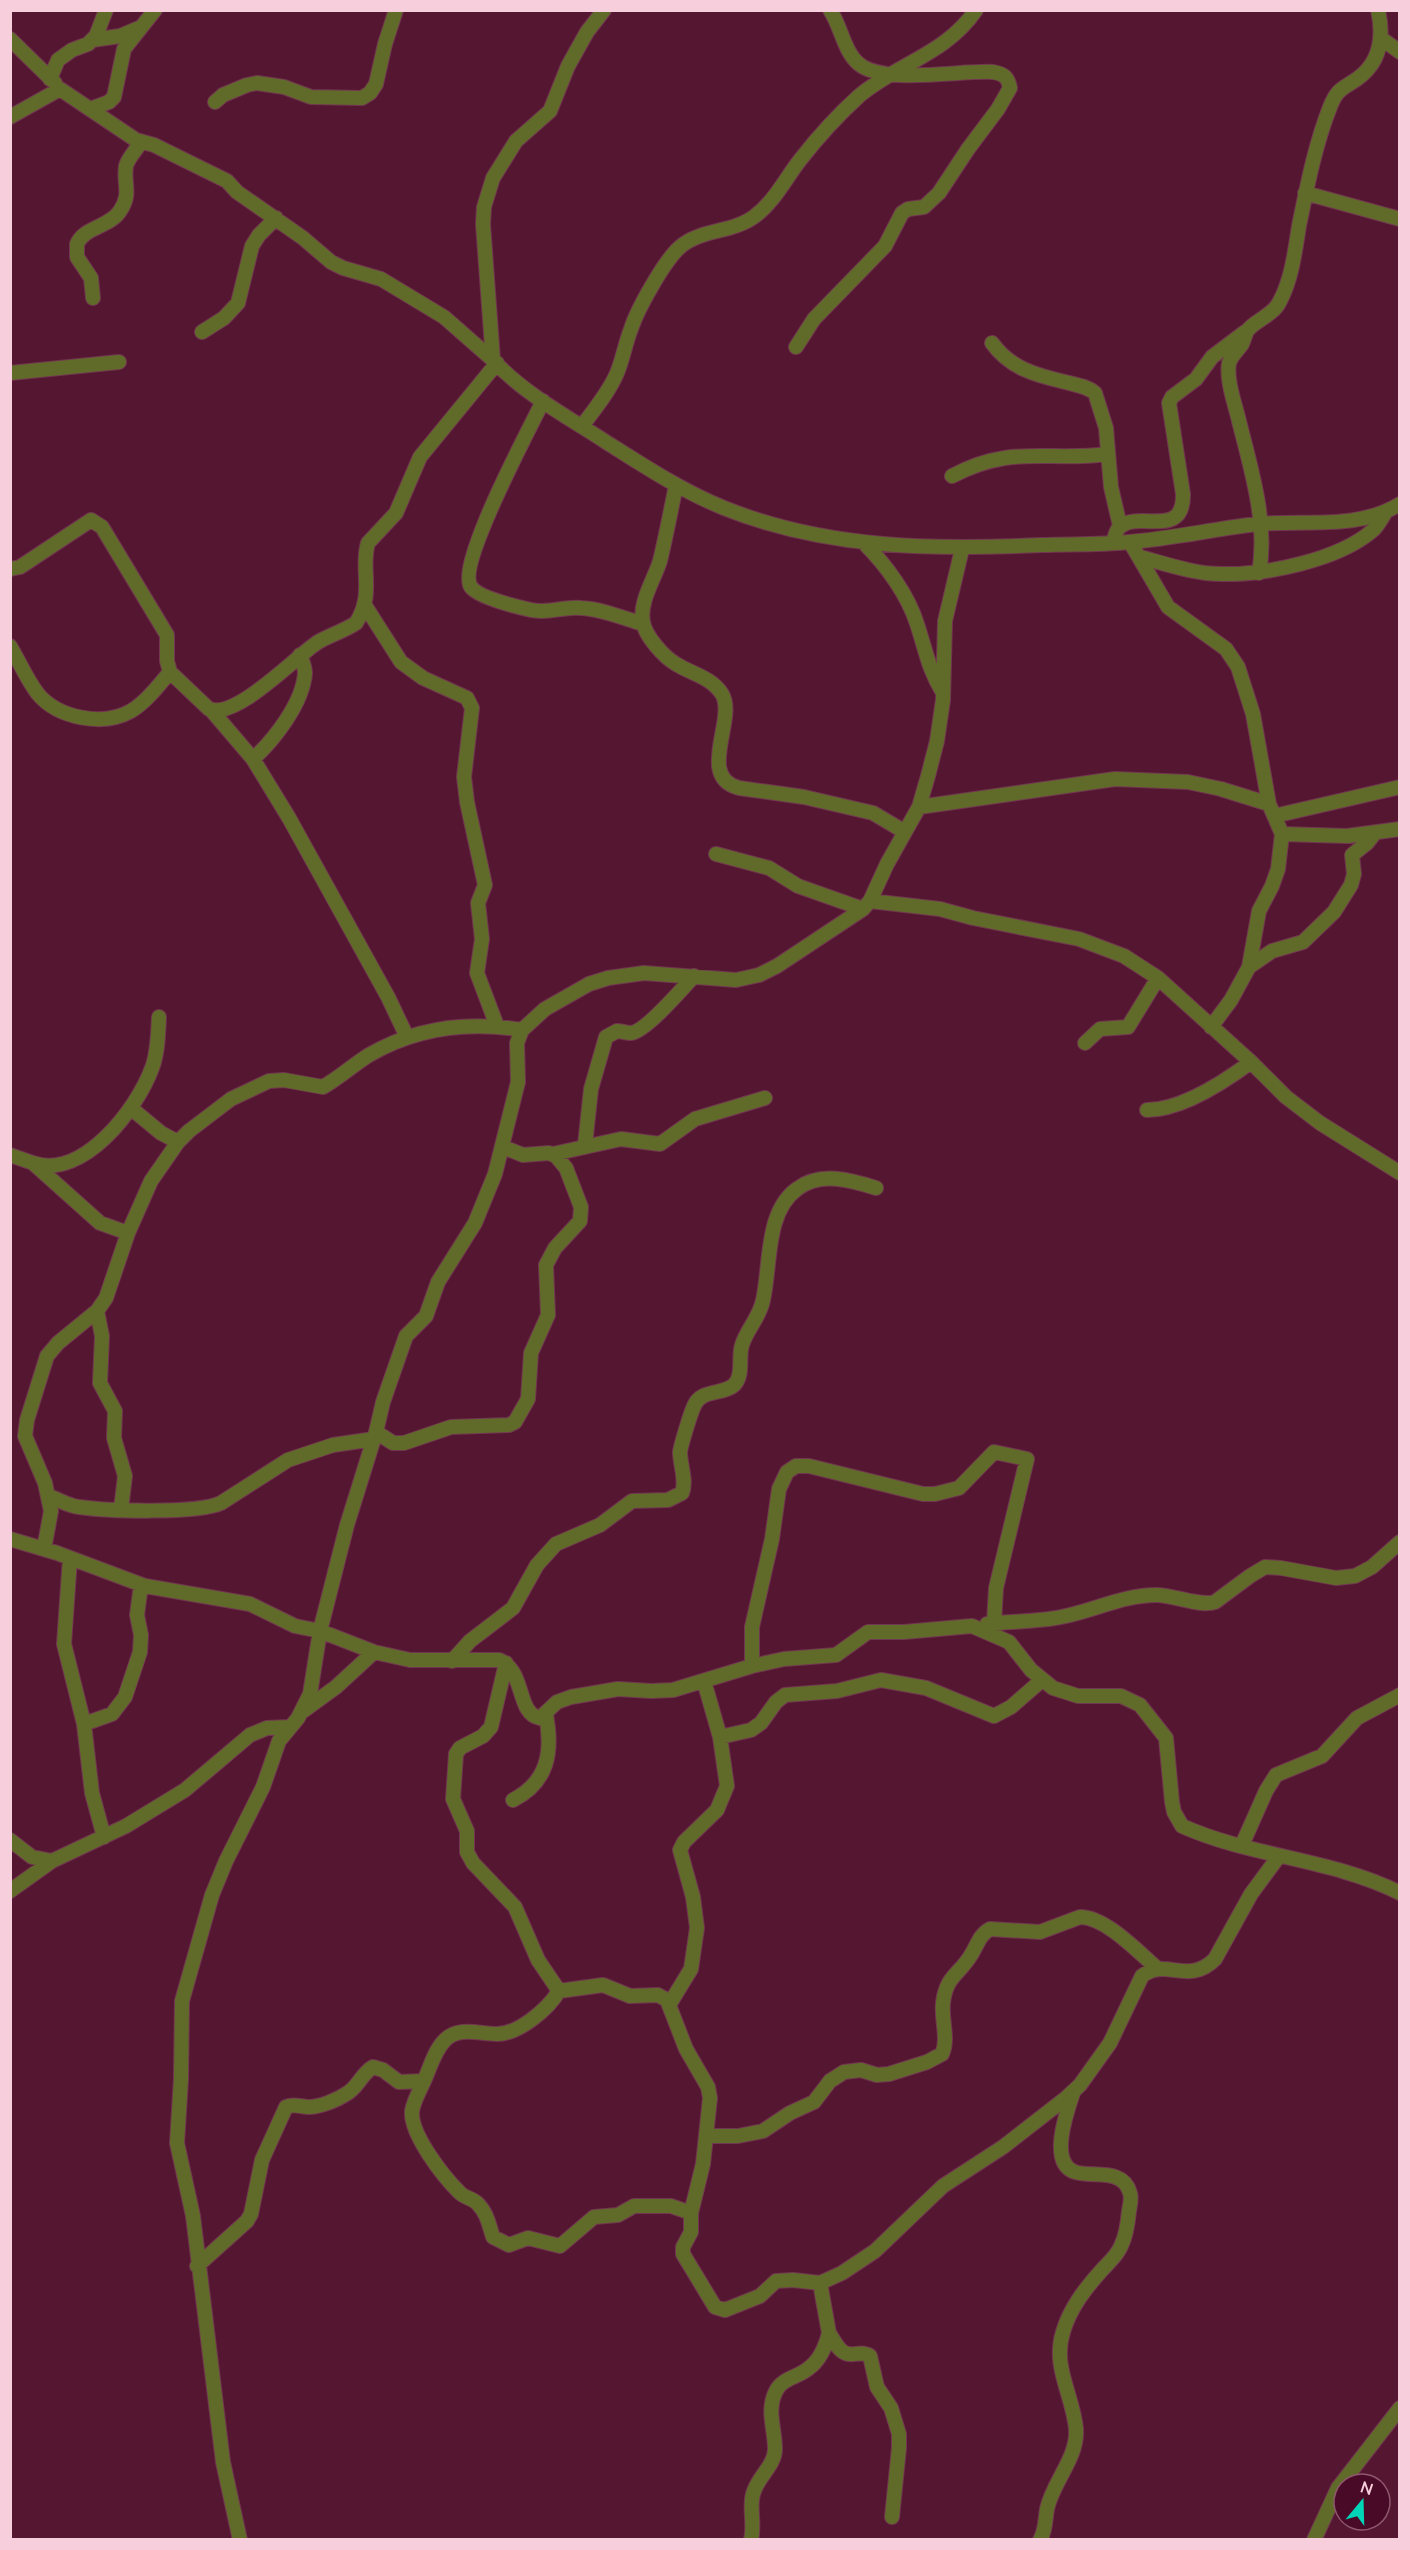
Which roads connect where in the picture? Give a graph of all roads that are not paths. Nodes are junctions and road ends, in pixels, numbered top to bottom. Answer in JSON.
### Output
{"nodes":[{"id":1,"x":106,"y":10,"type":"edge"},
{"id":2,"x":155,"y":10,"type":"edge"},
{"id":3,"x":396,"y":10,"type":"edge"},
{"id":4,"x":603,"y":10,"type":"edge"},
{"id":5,"x":830,"y":10,"type":"edge"},
{"id":6,"x":976,"y":10,"type":"edge"},
{"id":7,"x":1378,"y":10,"type":"edge"},
{"id":8,"x":140,"y":27,"type":"junction"},
{"id":9,"x":10,"y":39,"type":"edge"},
{"id":10,"x":1382,"y":39,"type":"junction"},
{"id":11,"x":92,"y":40,"type":"junction"},
{"id":12,"x":1400,"y":52,"type":"edge"},
{"id":13,"x":892,"y":74,"type":"junction"},
{"id":14,"x":55,"y":84,"type":"junction"},
{"id":15,"x":215,"y":102,"type":"dead end"},
{"id":16,"x":90,"y":109,"type":"junction"},
{"id":17,"x":10,"y":117,"type":"edge"},
{"id":18,"x":141,"y":142,"type":"junction"},
{"id":19,"x":1305,"y":193,"type":"junction"},
{"id":20,"x":276,"y":218,"type":"junction"},
{"id":21,"x":1400,"y":219,"type":"edge"},
{"id":22,"x":93,"y":298,"type":"dead end"},
{"id":23,"x":1247,"y":331,"type":"junction"},
{"id":24,"x":202,"y":332,"type":"dead end"},
{"id":25,"x":992,"y":343,"type":"dead end"},
{"id":26,"x":796,"y":346,"type":"dead end"},
{"id":27,"x":118,"y":362,"type":"dead end"},
{"id":28,"x":495,"y":362,"type":"junction"},
{"id":29,"x":10,"y":374,"type":"edge"},
{"id":30,"x":543,"y":400,"type":"junction"},
{"id":31,"x":582,"y":426,"type":"junction"},
{"id":32,"x":1108,"y":454,"type":"junction"},
{"id":33,"x":952,"y":476,"type":"dead end"},
{"id":34,"x":676,"y":485,"type":"junction"},
{"id":35,"x":1400,"y":504,"type":"edge"},
{"id":36,"x":1386,"y":513,"type":"junction"},
{"id":37,"x":1260,"y":523,"type":"junction"},
{"id":38,"x":1120,"y":526,"type":"junction"},
{"id":39,"x":1130,"y":542,"type":"junction"},
{"id":40,"x":1113,"y":543,"type":"junction"},
{"id":41,"x":865,"y":544,"type":"junction"},
{"id":42,"x":962,"y":549,"type":"junction"},
{"id":43,"x":1140,"y":558,"type":"junction"},
{"id":44,"x":10,"y":569,"type":"edge"},
{"id":45,"x":1259,"y":573,"type":"junction"},
{"id":46,"x":363,"y":604,"type":"junction"},
{"id":47,"x":643,"y":624,"type":"junction"},
{"id":48,"x":10,"y":646,"type":"edge"},
{"id":49,"x":300,"y":654,"type":"junction"},
{"id":50,"x":170,"y":672,"type":"junction"},
{"id":51,"x":943,"y":693,"type":"junction"},
{"id":52,"x":212,"y":711,"type":"junction"},
{"id":53,"x":253,"y":759,"type":"junction"},
{"id":54,"x":1400,"y":787,"type":"edge"},
{"id":55,"x":919,"y":807,"type":"junction"},
{"id":56,"x":1271,"y":810,"type":"junction"},
{"id":57,"x":1400,"y":829,"type":"edge"},
{"id":58,"x":905,"y":832,"type":"junction"},
{"id":59,"x":1282,"y":834,"type":"junction"},
{"id":60,"x":1374,"y":834,"type":"junction"},
{"id":61,"x":716,"y":854,"type":"dead end"},
{"id":62,"x":867,"y":905,"type":"junction"},
{"id":63,"x":1249,"y":967,"type":"junction"},
{"id":64,"x":694,"y":976,"type":"junction"},
{"id":65,"x":1158,"y":978,"type":"junction"},
{"id":66,"x":159,"y":1017,"type":"dead end"},
{"id":67,"x":497,"y":1026,"type":"junction"},
{"id":68,"x":1212,"y":1027,"type":"junction"},
{"id":69,"x":522,"y":1030,"type":"junction"},
{"id":70,"x":407,"y":1037,"type":"junction"},
{"id":71,"x":1085,"y":1043,"type":"dead end"},
{"id":72,"x":1251,"y":1062,"type":"junction"},
{"id":73,"x":765,"y":1098,"type":"dead end"},
{"id":74,"x":132,"y":1109,"type":"junction"},
{"id":75,"x":1147,"y":1110,"type":"dead end"},
{"id":76,"x":178,"y":1142,"type":"junction"},
{"id":77,"x":585,"y":1145,"type":"junction"},
{"id":78,"x":503,"y":1147,"type":"junction"},
{"id":79,"x":553,"y":1154,"type":"junction"},
{"id":80,"x":10,"y":1155,"type":"edge"},
{"id":81,"x":33,"y":1163,"type":"junction"},
{"id":82,"x":1400,"y":1173,"type":"edge"},
{"id":83,"x":876,"y":1188,"type":"dead end"},
{"id":84,"x":128,"y":1233,"type":"junction"},
{"id":85,"x":97,"y":1311,"type":"junction"},
{"id":86,"x":375,"y":1435,"type":"junction"},
{"id":87,"x":48,"y":1496,"type":"junction"},
{"id":88,"x":121,"y":1509,"type":"junction"},
{"id":89,"x":10,"y":1539,"type":"edge"},
{"id":90,"x":1400,"y":1542,"type":"edge"},
{"id":91,"x":44,"y":1549,"type":"junction"},
{"id":92,"x":70,"y":1558,"type":"junction"},
{"id":93,"x":141,"y":1585,"type":"junction"},
{"id":94,"x":994,"y":1623,"type":"junction"},
{"id":95,"x":972,"y":1626,"type":"junction"},
{"id":96,"x":320,"y":1631,"type":"junction"},
{"id":97,"x":374,"y":1652,"type":"junction"},
{"id":98,"x":452,"y":1661,"type":"junction"},
{"id":99,"x":506,"y":1663,"type":"junction"},
{"id":100,"x":752,"y":1666,"type":"junction"},
{"id":101,"x":1042,"y":1680,"type":"junction"},
{"id":102,"x":704,"y":1681,"type":"junction"},
{"id":103,"x":1400,"y":1695,"type":"edge"},
{"id":104,"x":302,"y":1713,"type":"junction"},
{"id":105,"x":546,"y":1715,"type":"junction"},
{"id":106,"x":84,"y":1725,"type":"junction"},
{"id":107,"x":289,"y":1727,"type":"junction"},
{"id":108,"x":720,"y":1737,"type":"junction"},
{"id":109,"x":513,"y":1800,"type":"dead end"},
{"id":110,"x":104,"y":1837,"type":"junction"},
{"id":111,"x":10,"y":1840,"type":"edge"},
{"id":112,"x":1242,"y":1845,"type":"junction"},
{"id":113,"x":1279,"y":1856,"type":"junction"},
{"id":114,"x":52,"y":1861,"type":"junction"},
{"id":115,"x":10,"y":1891,"type":"edge"},
{"id":116,"x":1400,"y":1893,"type":"edge"},
{"id":117,"x":1158,"y":1969,"type":"junction"},
{"id":118,"x":559,"y":1991,"type":"junction"},
{"id":119,"x":669,"y":2005,"type":"junction"},
{"id":120,"x":424,"y":2081,"type":"junction"},
{"id":121,"x":1074,"y":2091,"type":"junction"},
{"id":122,"x":707,"y":2136,"type":"junction"},
{"id":123,"x":691,"y":2213,"type":"junction"},
{"id":124,"x":197,"y":2266,"type":"junction"},
{"id":125,"x":820,"y":2283,"type":"junction"},
{"id":126,"x":829,"y":2333,"type":"junction"},
{"id":127,"x":1400,"y":2408,"type":"edge"},
{"id":128,"x":891,"y":2517,"type":"dead end"},
{"id":129,"x":240,"y":2540,"type":"edge"},
{"id":130,"x":751,"y":2540,"type":"edge"},
{"id":131,"x":1040,"y":2540,"type":"edge"},
{"id":132,"x":1314,"y":2540,"type":"edge"}],
"edges":[{"from":1,"to":11,"type":"street"},
{"from":2,"to":8,"type":"street"},
{"from":3,"to":15,"type":"street"},
{"from":4,"to":28,"type":"street"},
{"from":5,"to":13,"type":"street"},
{"from":6,"to":13,"type":"street"},
{"from":7,"to":10,"type":"street"},
{"from":8,"to":11,"type":"street"},
{"from":8,"to":16,"type":"street"},
{"from":9,"to":14,"type":"street"},
{"from":10,"to":12,"type":"street"},
{"from":10,"to":19,"type":"street"},
{"from":11,"to":14,"type":"street"},
{"from":13,"to":26,"type":"street"},
{"from":13,"to":31,"type":"street"},
{"from":14,"to":16,"type":"street"},
{"from":14,"to":17,"type":"street"},
{"from":16,"to":18,"type":"street"},
{"from":18,"to":20,"type":"street"},
{"from":18,"to":22,"type":"street"},
{"from":19,"to":21,"type":"street"},
{"from":19,"to":23,"type":"street"},
{"from":20,"to":24,"type":"street"},
{"from":20,"to":28,"type":"street"},
{"from":23,"to":37,"type":"street"},
{"from":23,"to":38,"type":"street"},
{"from":25,"to":32,"type":"street"},
{"from":27,"to":29,"type":"street"},
{"from":28,"to":30,"type":"street"},
{"from":28,"to":46,"type":"street"},
{"from":30,"to":31,"type":"street"},
{"from":30,"to":47,"type":"street"},
{"from":31,"to":34,"type":"street"},
{"from":32,"to":33,"type":"street"},
{"from":32,"to":38,"type":"street"},
{"from":34,"to":41,"type":"street"},
{"from":34,"to":47,"type":"street"},
{"from":35,"to":36,"type":"street"},
{"from":36,"to":37,"type":"street"},
{"from":36,"to":45,"type":"street"},
{"from":37,"to":39,"type":"street"},
{"from":37,"to":45,"type":"street"},
{"from":38,"to":40,"type":"street"},
{"from":39,"to":40,"type":"street"},
{"from":39,"to":43,"type":"street"},
{"from":40,"to":42,"type":"street"},
{"from":41,"to":42,"type":"street"},
{"from":41,"to":51,"type":"street"},
{"from":42,"to":51,"type":"street"},
{"from":43,"to":45,"type":"street"},
{"from":43,"to":56,"type":"street"},
{"from":44,"to":50,"type":"street"},
{"from":46,"to":49,"type":"street"},
{"from":46,"to":67,"type":"street"},
{"from":47,"to":58,"type":"street"},
{"from":48,"to":50,"type":"street"},
{"from":49,"to":52,"type":"street"},
{"from":49,"to":53,"type":"street"},
{"from":50,"to":52,"type":"street"},
{"from":51,"to":55,"type":"street"},
{"from":52,"to":53,"type":"street"},
{"from":53,"to":70,"type":"street"},
{"from":54,"to":56,"type":"street"},
{"from":55,"to":56,"type":"street"},
{"from":55,"to":58,"type":"street"},
{"from":56,"to":59,"type":"street"},
{"from":57,"to":60,"type":"street"},
{"from":58,"to":62,"type":"street"},
{"from":59,"to":60,"type":"street"},
{"from":59,"to":63,"type":"street"},
{"from":60,"to":63,"type":"street"},
{"from":61,"to":62,"type":"street"},
{"from":62,"to":64,"type":"street"},
{"from":62,"to":65,"type":"street"},
{"from":63,"to":68,"type":"street"},
{"from":64,"to":69,"type":"street"},
{"from":64,"to":77,"type":"street"},
{"from":65,"to":68,"type":"street"},
{"from":65,"to":71,"type":"street"},
{"from":66,"to":74,"type":"street"},
{"from":67,"to":69,"type":"street"},
{"from":67,"to":70,"type":"street"},
{"from":68,"to":72,"type":"street"},
{"from":69,"to":78,"type":"street"},
{"from":70,"to":76,"type":"street"},
{"from":72,"to":75,"type":"street"},
{"from":72,"to":82,"type":"street"},
{"from":73,"to":77,"type":"street"},
{"from":74,"to":76,"type":"street"},
{"from":74,"to":81,"type":"street"},
{"from":76,"to":84,"type":"street"},
{"from":77,"to":79,"type":"street"},
{"from":78,"to":79,"type":"street"},
{"from":78,"to":86,"type":"street"},
{"from":79,"to":86,"type":"street"},
{"from":80,"to":81,"type":"street"},
{"from":81,"to":84,"type":"street"},
{"from":83,"to":98,"type":"street"},
{"from":84,"to":85,"type":"street"},
{"from":85,"to":87,"type":"street"},
{"from":85,"to":88,"type":"street"},
{"from":86,"to":88,"type":"street"},
{"from":86,"to":96,"type":"street"},
{"from":87,"to":88,"type":"street"},
{"from":87,"to":91,"type":"street"},
{"from":89,"to":91,"type":"street"},
{"from":90,"to":94,"type":"street"},
{"from":91,"to":92,"type":"street"},
{"from":92,"to":93,"type":"street"},
{"from":92,"to":106,"type":"street"},
{"from":93,"to":96,"type":"street"},
{"from":93,"to":106,"type":"street"},
{"from":94,"to":95,"type":"street"},
{"from":94,"to":100,"type":"street"},
{"from":95,"to":100,"type":"street"},
{"from":95,"to":101,"type":"street"},
{"from":96,"to":97,"type":"street"},
{"from":96,"to":104,"type":"street"},
{"from":97,"to":98,"type":"street"},
{"from":97,"to":104,"type":"street"},
{"from":98,"to":99,"type":"street"},
{"from":99,"to":105,"type":"street"},
{"from":99,"to":118,"type":"street"},
{"from":100,"to":102,"type":"street"},
{"from":101,"to":108,"type":"street"},
{"from":101,"to":112,"type":"street"},
{"from":102,"to":105,"type":"street"},
{"from":102,"to":108,"type":"street"},
{"from":103,"to":112,"type":"street"},
{"from":104,"to":107,"type":"street"},
{"from":105,"to":109,"type":"street"},
{"from":106,"to":110,"type":"street"},
{"from":107,"to":110,"type":"street"},
{"from":107,"to":124,"type":"street"},
{"from":108,"to":119,"type":"street"},
{"from":110,"to":114,"type":"street"},
{"from":111,"to":114,"type":"street"},
{"from":112,"to":113,"type":"street"},
{"from":113,"to":116,"type":"street"},
{"from":113,"to":117,"type":"street"},
{"from":114,"to":115,"type":"street"},
{"from":117,"to":121,"type":"street"},
{"from":117,"to":122,"type":"street"},
{"from":118,"to":119,"type":"street"},
{"from":118,"to":120,"type":"street"},
{"from":119,"to":122,"type":"street"},
{"from":120,"to":123,"type":"street"},
{"from":120,"to":124,"type":"street"},
{"from":121,"to":125,"type":"street"},
{"from":121,"to":131,"type":"street"},
{"from":122,"to":123,"type":"street"},
{"from":123,"to":125,"type":"street"},
{"from":124,"to":129,"type":"street"},
{"from":125,"to":126,"type":"street"},
{"from":126,"to":128,"type":"street"},
{"from":126,"to":130,"type":"street"},
{"from":127,"to":132,"type":"street"}]}
